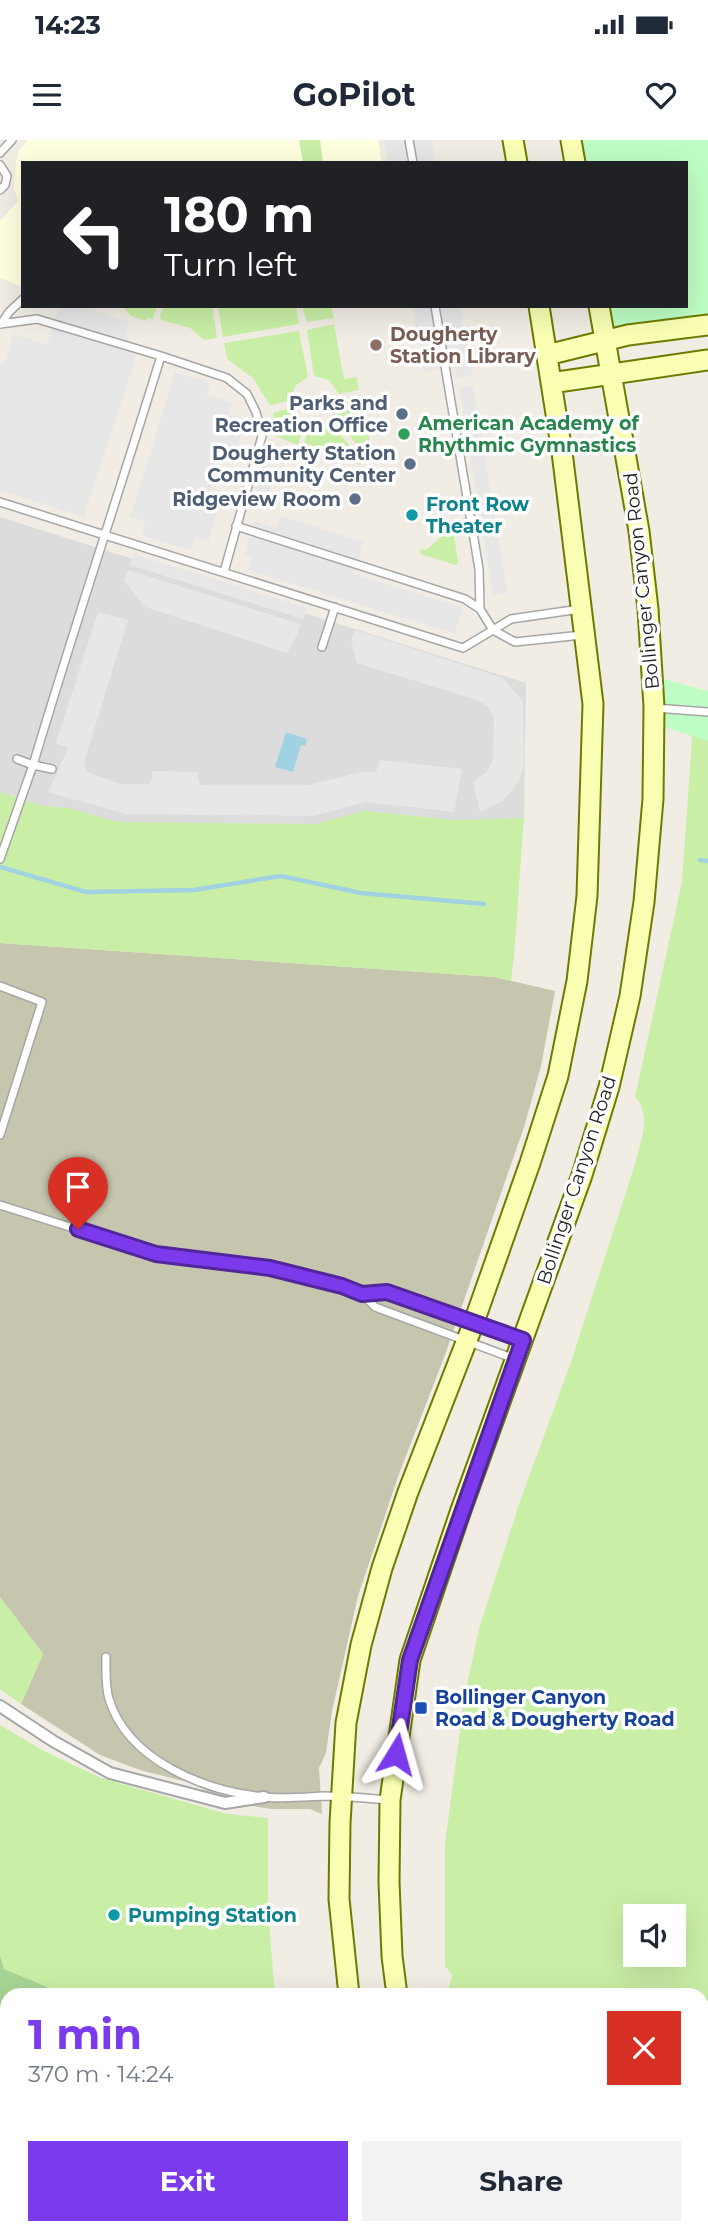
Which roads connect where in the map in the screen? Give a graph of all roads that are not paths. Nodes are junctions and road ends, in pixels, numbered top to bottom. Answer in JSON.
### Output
{"nodes":[{"id":1,"x":12,"y":140,"type":"edge"},
{"id":2,"x":409,"y":140,"type":"edge"},
{"id":3,"x":513,"y":140,"type":"edge"},
{"id":4,"x":571,"y":140,"type":"edge"},
{"id":5,"x":0,"y":153,"type":"edge"},
{"id":6,"x":413,"y":161,"type":"edge"},
{"id":7,"x":517,"y":161,"type":"edge"},
{"id":8,"x":575,"y":161,"type":"edge"},
{"id":9,"x":0,"y":165,"type":"edge"},
{"id":10,"x":0,"y":190,"type":"edge"},
{"id":11,"x":21,"y":301,"type":"edge"},
{"id":12,"x":435,"y":308,"type":"edge"},
{"id":13,"x":540,"y":308,"type":"edge"},
{"id":14,"x":599,"y":308,"type":"edge"},
{"id":15,"x":0,"y":324,"type":"edge"},
{"id":16,"x":708,"y":326,"type":"edge"},
{"id":17,"x":605,"y":341,"type":"junction"},
{"id":18,"x":547,"y":355,"type":"junction"},
{"id":19,"x":162,"y":356,"type":"junction"},
{"id":20,"x":708,"y":360,"type":"edge"},
{"id":21,"x":612,"y":374,"type":"junction"},
{"id":22,"x":551,"y":383,"type":"junction"},
{"id":23,"x":0,"y":502,"type":"edge"},
{"id":24,"x":236,"y":526,"type":"junction"},
{"id":25,"x":106,"y":535,"type":"junction"},
{"id":26,"x":223,"y":572,"type":"junction"},
{"id":27,"x":335,"y":607,"type":"junction"},
{"id":28,"x":480,"y":609,"type":"junction"},
{"id":29,"x":582,"y":609,"type":"junction"},
{"id":30,"x":493,"y":630,"type":"junction"},
{"id":31,"x":586,"y":635,"type":"junction"},
{"id":32,"x":322,"y":647,"type":"dead end"},
{"id":33,"x":654,"y":708,"type":"junction"},
{"id":34,"x":708,"y":712,"type":"edge"},
{"id":35,"x":17,"y":759,"type":"dead end"},
{"id":36,"x":33,"y":765,"type":"junction"},
{"id":37,"x":52,"y":769,"type":"dead end"},
{"id":38,"x":0,"y":859,"type":"edge"},
{"id":39,"x":0,"y":986,"type":"edge"},
{"id":40,"x":0,"y":1135,"type":"edge"},
{"id":41,"x":0,"y":1205,"type":"edge"},
{"id":42,"x":362,"y":1294,"type":"junction"},
{"id":43,"x":474,"y":1322,"type":"junction"},
{"id":44,"x":523,"y":1340,"type":"junction"},
{"id":45,"x":467,"y":1342,"type":"junction"},
{"id":46,"x":516,"y":1359,"type":"junction"},
{"id":47,"x":106,"y":1657,"type":"dead end"},
{"id":48,"x":0,"y":1706,"type":"edge"},
{"id":49,"x":341,"y":1796,"type":"junction"},
{"id":50,"x":264,"y":1797,"type":"junction"},
{"id":51,"x":390,"y":1800,"type":"junction"},
{"id":52,"x":348,"y":1988,"type":"edge"},
{"id":53,"x":396,"y":1988,"type":"edge"}],
"edges":[{"from":1,"to":5,"type":"lane"},
{"from":2,"to":6,"type":"lane"},
{"from":3,"to":7,"type":"main road"},
{"from":4,"to":8,"type":"main road"},
{"from":9,"to":10,"type":"lane"},
{"from":11,"to":15,"type":"lane"},
{"from":12,"to":28,"type":"lane"},
{"from":13,"to":18,"type":"main road"},
{"from":14,"to":17,"type":"main road","name":"Bollinger Canyon Road"},
{"from":15,"to":19,"type":"lane"},
{"from":16,"to":17,"type":"main road"},
{"from":17,"to":18,"type":"main road"},
{"from":17,"to":21,"type":"main road","name":"Bollinger Canyon Road"},
{"from":18,"to":22,"type":"main road"},
{"from":19,"to":24,"type":"lane"},
{"from":19,"to":25,"type":"lane"},
{"from":20,"to":21,"type":"main road"},
{"from":21,"to":22,"type":"main road"},
{"from":21,"to":33,"type":"main road","name":"Bollinger Canyon Road"},
{"from":22,"to":29,"type":"main road"},
{"from":23,"to":25,"type":"lane"},
{"from":24,"to":26,"type":"lane"},
{"from":24,"to":28,"type":"lane"},
{"from":25,"to":26,"type":"lane"},
{"from":25,"to":36,"type":"lane"},
{"from":26,"to":27,"type":"lane"},
{"from":27,"to":30,"type":"lane"},
{"from":27,"to":32,"type":"lane"},
{"from":28,"to":30,"type":"lane"},
{"from":29,"to":30,"type":"lane"},
{"from":29,"to":31,"type":"main road"},
{"from":30,"to":31,"type":"lane"},
{"from":31,"to":43,"type":"main road"},
{"from":33,"to":34,"type":"lane"},
{"from":33,"to":44,"type":"main road","name":"Bollinger Canyon Road"},
{"from":35,"to":36,"type":"lane"},
{"from":36,"to":37,"type":"lane"},
{"from":36,"to":38,"type":"lane"},
{"from":39,"to":40,"type":"lane"},
{"from":41,"to":42,"type":"lane"},
{"from":42,"to":43,"type":"lane"},
{"from":42,"to":45,"type":"lane"},
{"from":43,"to":44,"type":"lane"},
{"from":43,"to":45,"type":"main road"},
{"from":44,"to":46,"type":"main road","name":"Bollinger Canyon Road"},
{"from":45,"to":46,"type":"lane"},
{"from":45,"to":49,"type":"main road"},
{"from":46,"to":51,"type":"main road","name":"Bollinger Canyon Road"},
{"from":47,"to":50,"type":"lane"},
{"from":48,"to":50,"type":"street"},
{"from":49,"to":50,"type":"lane"},
{"from":49,"to":51,"type":"lane"},
{"from":49,"to":52,"type":"main road"},
{"from":51,"to":53,"type":"main road","name":"Bollinger Canyon Road"}]}
